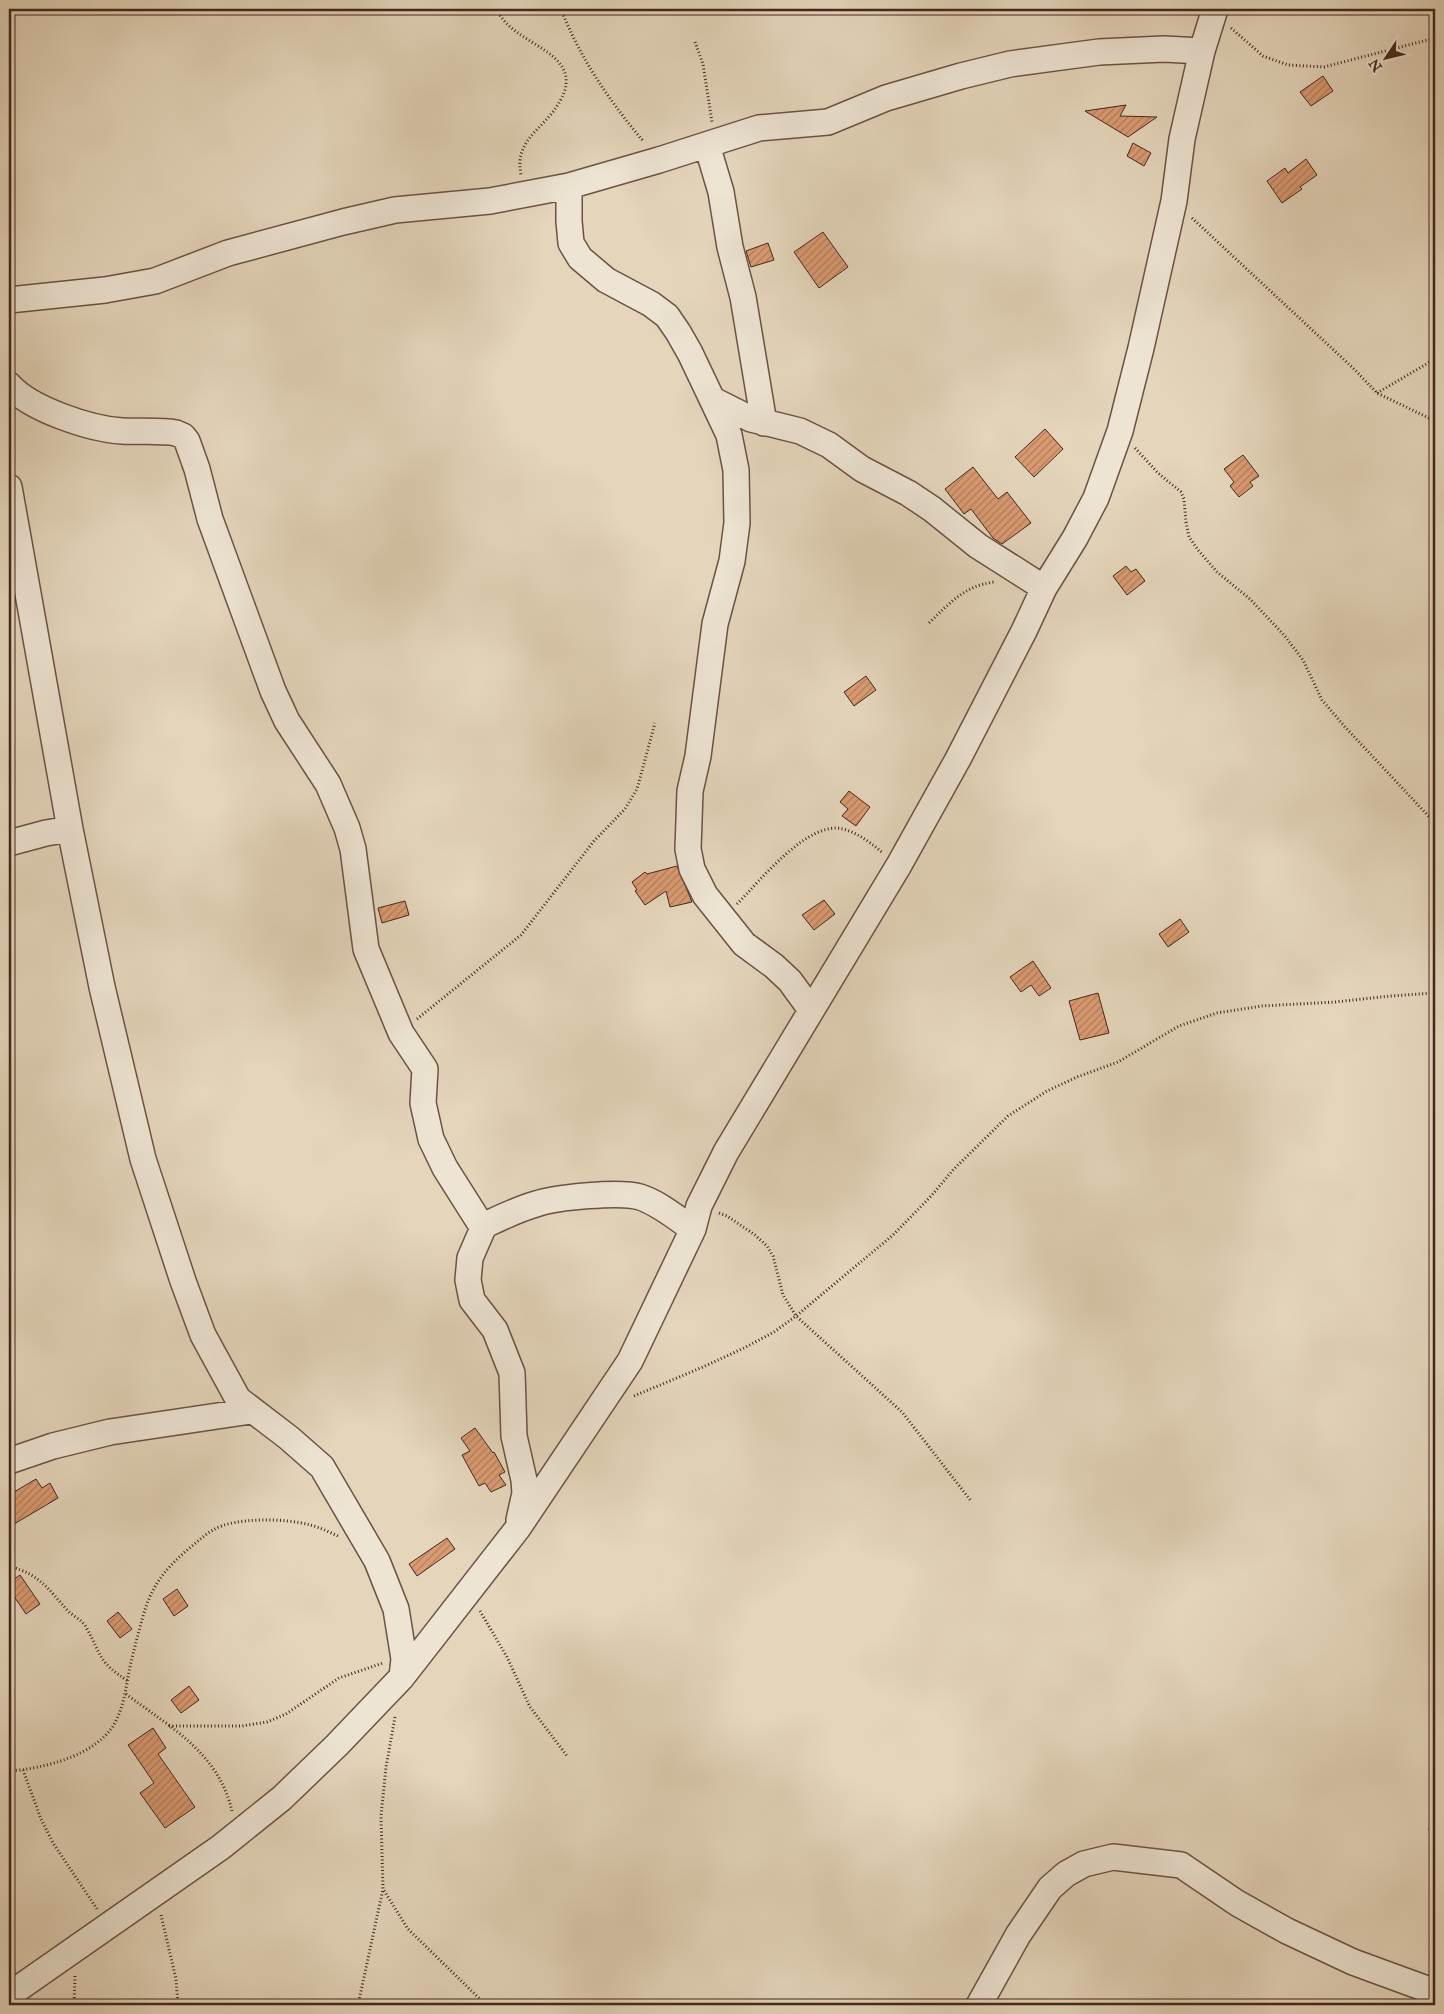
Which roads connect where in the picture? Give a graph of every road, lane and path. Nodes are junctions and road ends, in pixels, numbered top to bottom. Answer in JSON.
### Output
{"nodes":[{"id":1,"x":497,"y":9,"type":"edge"},
{"id":2,"x":561,"y":9,"type":"edge"},
{"id":3,"x":1214,"y":10,"type":"edge"},
{"id":4,"x":1435,"y":38,"type":"edge"},
{"id":5,"x":695,"y":42,"type":"dead end"},
{"id":6,"x":1202,"y":51,"type":"junction"},
{"id":7,"x":711,"y":144,"type":"junction"},
{"id":8,"x":659,"y":160,"type":"junction"},
{"id":9,"x":570,"y":186,"type":"junction"},
{"id":10,"x":526,"y":193,"type":"junction"},
{"id":11,"x":1174,"y":202,"type":"junction"},
{"id":12,"x":9,"y":300,"type":"edge"},
{"id":13,"x":1435,"y":359,"type":"edge"},
{"id":14,"x":1377,"y":393,"type":"junction"},
{"id":15,"x":12,"y":394,"type":"edge"},
{"id":16,"x":713,"y":400,"type":"junction"},
{"id":17,"x":1435,"y":422,"type":"edge"},
{"id":18,"x":764,"y":423,"type":"junction"},
{"id":19,"x":1120,"y":431,"type":"junction"},
{"id":20,"x":9,"y":487,"type":"edge"},
{"id":21,"x":996,"y":581,"type":"dead end"},
{"id":22,"x":1044,"y":588,"type":"junction"},
{"id":23,"x":929,"y":623,"type":"dead end"},
{"id":24,"x":655,"y":723,"type":"dead end"},
{"id":25,"x":1435,"y":823,"type":"edge"},
{"id":26,"x":70,"y":829,"type":"junction"},
{"id":27,"x":9,"y":843,"type":"edge"},
{"id":28,"x":899,"y":865,"type":"junction"},
{"id":29,"x":723,"y":917,"type":"junction"},
{"id":30,"x":1435,"y":993,"type":"edge"},
{"id":31,"x":811,"y":1010,"type":"junction"},
{"id":32,"x":401,"y":1033,"type":"junction"},
{"id":33,"x":696,"y":1217,"type":"junction"},
{"id":34,"x":483,"y":1226,"type":"junction"},
{"id":35,"x":796,"y":1316,"type":"junction"},
{"id":36,"x":630,"y":1398,"type":"dead end"},
{"id":37,"x":251,"y":1411,"type":"junction"},
{"id":38,"x":9,"y":1461,"type":"edge"},
{"id":39,"x":971,"y":1501,"type":"dead end"},
{"id":40,"x":518,"y":1528,"type":"junction"},
{"id":41,"x":340,"y":1537,"type":"dead end"},
{"id":42,"x":9,"y":1566,"type":"edge"},
{"id":43,"x":468,"y":1591,"type":"junction"},
{"id":44,"x":403,"y":1668,"type":"junction"},
{"id":45,"x":128,"y":1681,"type":"junction"},
{"id":46,"x":126,"y":1694,"type":"junction"},
{"id":47,"x":396,"y":1712,"type":"dead end"},
{"id":48,"x":169,"y":1726,"type":"junction"},
{"id":49,"x":567,"y":1756,"type":"dead end"},
{"id":50,"x":23,"y":1770,"type":"junction"},
{"id":51,"x":9,"y":1771,"type":"edge"},
{"id":52,"x":1429,"y":1828,"type":"dead end"},
{"id":53,"x":1435,"y":1834,"type":"edge"},
{"id":54,"x":234,"y":1836,"type":"junction"},
{"id":55,"x":383,"y":1889,"type":"junction"},
{"id":56,"x":155,"y":1892,"type":"junction"},
{"id":57,"x":105,"y":1927,"type":"junction"},
{"id":58,"x":1435,"y":1992,"type":"edge"},
{"id":59,"x":9,"y":1994,"type":"edge"},
{"id":60,"x":178,"y":2005,"type":"edge"},
{"id":61,"x":358,"y":2005,"type":"edge"},
{"id":62,"x":486,"y":2005,"type":"edge"},
{"id":63,"x":979,"y":2005,"type":"edge"}],
"edges":[{"from":1,"to":10,"type":"path"},
{"from":2,"to":8,"type":"path"},
{"from":3,"to":4,"type":"path"},
{"from":3,"to":6,"type":"street"},
{"from":5,"to":7,"type":"path"},
{"from":6,"to":7,"type":"street"},
{"from":6,"to":11,"type":"street"},
{"from":7,"to":8,"type":"street"},
{"from":7,"to":18,"type":"street"},
{"from":8,"to":9,"type":"street"},
{"from":9,"to":10,"type":"street"},
{"from":9,"to":16,"type":"street"},
{"from":10,"to":12,"type":"street"},
{"from":11,"to":14,"type":"path"},
{"from":11,"to":19,"type":"street"},
{"from":13,"to":14,"type":"path"},
{"from":14,"to":17,"type":"path"},
{"from":15,"to":32,"type":"street"},
{"from":16,"to":18,"type":"street"},
{"from":16,"to":29,"type":"street"},
{"from":18,"to":22,"type":"street"},
{"from":19,"to":22,"type":"street"},
{"from":19,"to":25,"type":"path"},
{"from":20,"to":26,"type":"street"},
{"from":21,"to":23,"type":"path"},
{"from":22,"to":28,"type":"street"},
{"from":24,"to":32,"type":"path"},
{"from":26,"to":27,"type":"street"},
{"from":26,"to":37,"type":"street"},
{"from":28,"to":29,"type":"path"},
{"from":28,"to":31,"type":"street"},
{"from":29,"to":31,"type":"street"},
{"from":30,"to":35,"type":"path"},
{"from":31,"to":33,"type":"street"},
{"from":32,"to":34,"type":"street"},
{"from":33,"to":34,"type":"street"},
{"from":33,"to":35,"type":"path"},
{"from":33,"to":40,"type":"street"},
{"from":34,"to":40,"type":"street"},
{"from":35,"to":36,"type":"path"},
{"from":35,"to":39,"type":"path"},
{"from":37,"to":38,"type":"street"},
{"from":37,"to":44,"type":"street"},
{"from":40,"to":43,"type":"street"},
{"from":41,"to":45,"type":"path"},
{"from":42,"to":45,"type":"path"},
{"from":43,"to":44,"type":"street"},
{"from":43,"to":49,"type":"path"},
{"from":44,"to":48,"type":"path"},
{"from":44,"to":54,"type":"street"},
{"from":45,"to":46,"type":"path"},
{"from":46,"to":48,"type":"path"},
{"from":46,"to":50,"type":"path"},
{"from":47,"to":55,"type":"path"},
{"from":48,"to":54,"type":"path"},
{"from":50,"to":51,"type":"path"},
{"from":50,"to":57,"type":"path"},
{"from":52,"to":53,"type":"path"},
{"from":54,"to":56,"type":"street"},
{"from":55,"to":61,"type":"path"},
{"from":55,"to":62,"type":"path"},
{"from":56,"to":57,"type":"street"},
{"from":56,"to":60,"type":"path"},
{"from":57,"to":59,"type":"street"},
{"from":58,"to":63,"type":"street"}]}
